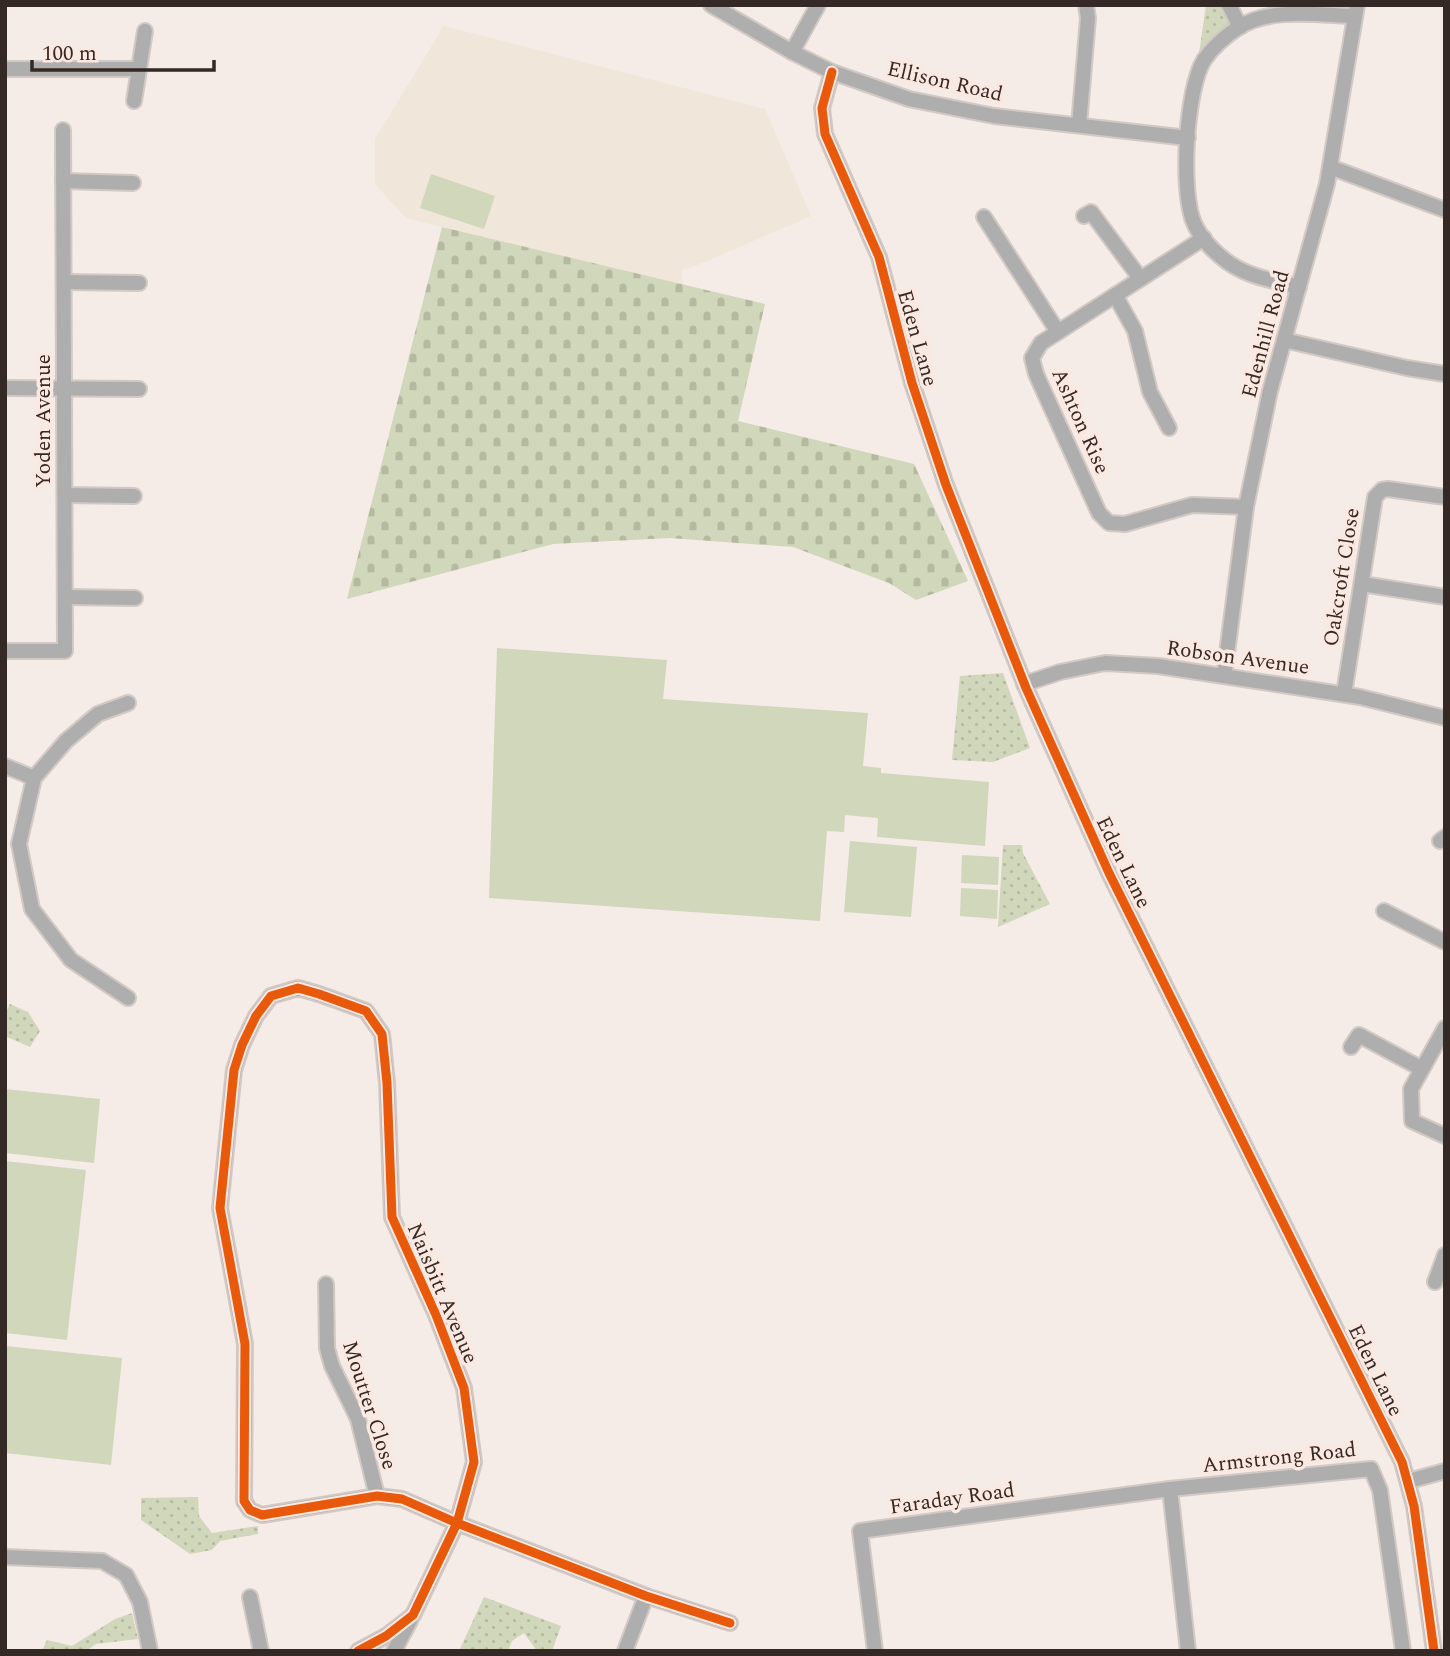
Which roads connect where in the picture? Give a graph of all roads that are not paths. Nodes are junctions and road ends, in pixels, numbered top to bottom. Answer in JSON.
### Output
{"nodes":[{"id":1,"x":711,"y":5,"type":"edge"},
{"id":2,"x":818,"y":5,"type":"edge"},
{"id":3,"x":1086,"y":5,"type":"edge"},
{"id":4,"x":1230,"y":5,"type":"edge"},
{"id":5,"x":1356,"y":11,"type":"edge"},
{"id":6,"x":1240,"y":27,"type":"junction"},
{"id":7,"x":145,"y":31,"type":"dead end"},
{"id":8,"x":792,"y":52,"type":"junction"},
{"id":9,"x":5,"y":69,"type":"edge"},
{"id":10,"x":139,"y":69,"type":"junction"},
{"id":11,"x":832,"y":72,"type":"junction"},
{"id":12,"x":134,"y":101,"type":"dead end"},
{"id":13,"x":1079,"y":125,"type":"junction"},
{"id":14,"x":63,"y":130,"type":"dead end"},
{"id":15,"x":1188,"y":138,"type":"junction"},
{"id":16,"x":1330,"y":167,"type":"junction"},
{"id":17,"x":63,"y":181,"type":"junction"},
{"id":18,"x":133,"y":183,"type":"dead end"},
{"id":19,"x":1445,"y":210,"type":"edge"},
{"id":20,"x":1084,"y":216,"type":"dead end"},
{"id":21,"x":984,"y":217,"type":"dead end"},
{"id":22,"x":1204,"y":238,"type":"junction"},
{"id":23,"x":1140,"y":278,"type":"junction"},
{"id":24,"x":64,"y":282,"type":"junction"},
{"id":25,"x":139,"y":282,"type":"dead end"},
{"id":26,"x":1299,"y":287,"type":"junction"},
{"id":27,"x":1115,"y":295,"type":"junction"},
{"id":28,"x":1058,"y":332,"type":"junction"},
{"id":29,"x":1284,"y":340,"type":"junction"},
{"id":30,"x":1445,"y":374,"type":"edge"},
{"id":31,"x":64,"y":387,"type":"junction"},
{"id":32,"x":5,"y":388,"type":"edge"},
{"id":33,"x":139,"y":389,"type":"dead end"},
{"id":34,"x":1169,"y":428,"type":"dead end"},
{"id":35,"x":65,"y":495,"type":"junction"},
{"id":36,"x":134,"y":496,"type":"dead end"},
{"id":37,"x":1445,"y":497,"type":"edge"},
{"id":38,"x":1246,"y":507,"type":"junction"},
{"id":39,"x":1362,"y":584,"type":"junction"},
{"id":40,"x":65,"y":597,"type":"junction"},
{"id":41,"x":1445,"y":597,"type":"edge"},
{"id":42,"x":135,"y":598,"type":"dead end"},
{"id":43,"x":5,"y":651,"type":"edge"},
{"id":44,"x":1224,"y":676,"type":"junction"},
{"id":45,"x":1024,"y":684,"type":"junction"},
{"id":46,"x":1344,"y":694,"type":"junction"},
{"id":47,"x":128,"y":703,"type":"dead end"},
{"id":48,"x":1445,"y":718,"type":"edge"},
{"id":49,"x":5,"y":766,"type":"edge"},
{"id":50,"x":34,"y":778,"type":"junction"},
{"id":51,"x":1384,"y":911,"type":"dead end"},
{"id":52,"x":1445,"y":942,"type":"edge"},
{"id":53,"x":128,"y":998,"type":"dead end"},
{"id":54,"x":1445,"y":1028,"type":"edge"},
{"id":55,"x":1351,"y":1047,"type":"dead end"},
{"id":56,"x":1422,"y":1069,"type":"junction"},
{"id":57,"x":1445,"y":1136,"type":"edge"},
{"id":58,"x":1445,"y":1255,"type":"edge"},
{"id":59,"x":1436,"y":1282,"type":"dead end"},
{"id":60,"x":326,"y":1284,"type":"dead end"},
{"id":61,"x":1445,"y":1471,"type":"edge"},
{"id":62,"x":1409,"y":1481,"type":"junction"},
{"id":63,"x":1170,"y":1489,"type":"junction"},
{"id":64,"x":377,"y":1496,"type":"junction"},
{"id":65,"x":457,"y":1523,"type":"junction"},
{"id":66,"x":5,"y":1557,"type":"edge"},
{"id":67,"x":646,"y":1596,"type":"junction"},
{"id":68,"x":250,"y":1597,"type":"dead end"},
{"id":69,"x":413,"y":1615,"type":"junction"},
{"id":70,"x":730,"y":1623,"type":"dead end"},
{"id":71,"x":150,"y":1651,"type":"edge"},
{"id":72,"x":261,"y":1651,"type":"edge"},
{"id":73,"x":358,"y":1651,"type":"edge"},
{"id":74,"x":394,"y":1651,"type":"edge"},
{"id":75,"x":625,"y":1651,"type":"edge"},
{"id":76,"x":875,"y":1651,"type":"edge"},
{"id":77,"x":1188,"y":1651,"type":"edge"},
{"id":78,"x":1403,"y":1651,"type":"edge"},
{"id":79,"x":1434,"y":1651,"type":"edge"}],
"edges":[{"from":1,"to":8,"type":"street","name":"Ellison Road"},
{"from":2,"to":8,"type":"street"},
{"from":3,"to":13,"type":"street"},
{"from":4,"to":6,"type":"street"},
{"from":5,"to":6,"type":"street"},
{"from":5,"to":16,"type":"street","name":"Edenhill Road"},
{"from":6,"to":15,"type":"street"},
{"from":7,"to":10,"type":"street"},
{"from":8,"to":11,"type":"street","name":"Ellison Road"},
{"from":9,"to":10,"type":"street"},
{"from":10,"to":12,"type":"street"},
{"from":11,"to":13,"type":"street","name":"Ellison Road"},
{"from":11,"to":45,"type":"street","name":"Eden Lane"},
{"from":13,"to":15,"type":"street","name":"Ellison Road"},
{"from":14,"to":17,"type":"street","name":"Yoden Avenue"},
{"from":15,"to":22,"type":"street"},
{"from":16,"to":19,"type":"street"},
{"from":16,"to":26,"type":"street","name":"Edenhill Road"},
{"from":17,"to":18,"type":"street"},
{"from":17,"to":24,"type":"street","name":"Yoden Avenue"},
{"from":20,"to":23,"type":"street"},
{"from":21,"to":28,"type":"street"},
{"from":22,"to":23,"type":"street","name":"Ashton Rise"},
{"from":22,"to":26,"type":"street"},
{"from":23,"to":27,"type":"street","name":"Ashton Rise"},
{"from":24,"to":25,"type":"street"},
{"from":24,"to":31,"type":"street","name":"Yoden Avenue"},
{"from":26,"to":29,"type":"street","name":"Edenhill Road"},
{"from":27,"to":28,"type":"street","name":"Ashton Rise"},
{"from":27,"to":34,"type":"street"},
{"from":28,"to":38,"type":"street","name":"Ashton Rise"},
{"from":29,"to":30,"type":"street"},
{"from":29,"to":38,"type":"street","name":"Edenhill Road"},
{"from":31,"to":32,"type":"street"},
{"from":31,"to":33,"type":"street"},
{"from":31,"to":35,"type":"street","name":"Yoden Avenue"},
{"from":35,"to":36,"type":"street"},
{"from":35,"to":40,"type":"street","name":"Yoden Avenue"},
{"from":37,"to":39,"type":"street","name":"Oakcroft Close"},
{"from":38,"to":44,"type":"street","name":"Edenhill Road"},
{"from":39,"to":41,"type":"street"},
{"from":39,"to":46,"type":"street","name":"Oakcroft Close"},
{"from":40,"to":42,"type":"street"},
{"from":40,"to":43,"type":"street","name":"Yoden Avenue"},
{"from":44,"to":45,"type":"street","name":"Robson Avenue"},
{"from":44,"to":46,"type":"street","name":"Robson Avenue"},
{"from":45,"to":62,"type":"street","name":"Eden Lane"},
{"from":46,"to":48,"type":"street","name":"Robson Avenue"},
{"from":47,"to":50,"type":"street"},
{"from":49,"to":50,"type":"street"},
{"from":50,"to":53,"type":"street"},
{"from":51,"to":52,"type":"street"},
{"from":54,"to":56,"type":"street"},
{"from":55,"to":56,"type":"street"},
{"from":56,"to":57,"type":"street"},
{"from":58,"to":59,"type":"street"},
{"from":60,"to":64,"type":"street","name":"Moutter Close"},
{"from":61,"to":62,"type":"street"},
{"from":62,"to":79,"type":"street","name":"Eden Lane"},
{"from":63,"to":76,"type":"street","name":"Faraday Road"},
{"from":63,"to":77,"type":"street"},
{"from":63,"to":78,"type":"street","name":"Armstrong Road"},
{"from":64,"to":65,"type":"street"},
{"from":64,"to":65,"type":"street","name":"Naisbitt Avenue"},
{"from":65,"to":67,"type":"street"},
{"from":65,"to":69,"type":"street","name":"Naisbitt Avenue"},
{"from":66,"to":71,"type":"street"},
{"from":67,"to":70,"type":"street"},
{"from":67,"to":75,"type":"street"},
{"from":68,"to":72,"type":"street"},
{"from":69,"to":73,"type":"street"},
{"from":69,"to":74,"type":"street","name":"Naisbitt Avenue"}]}
